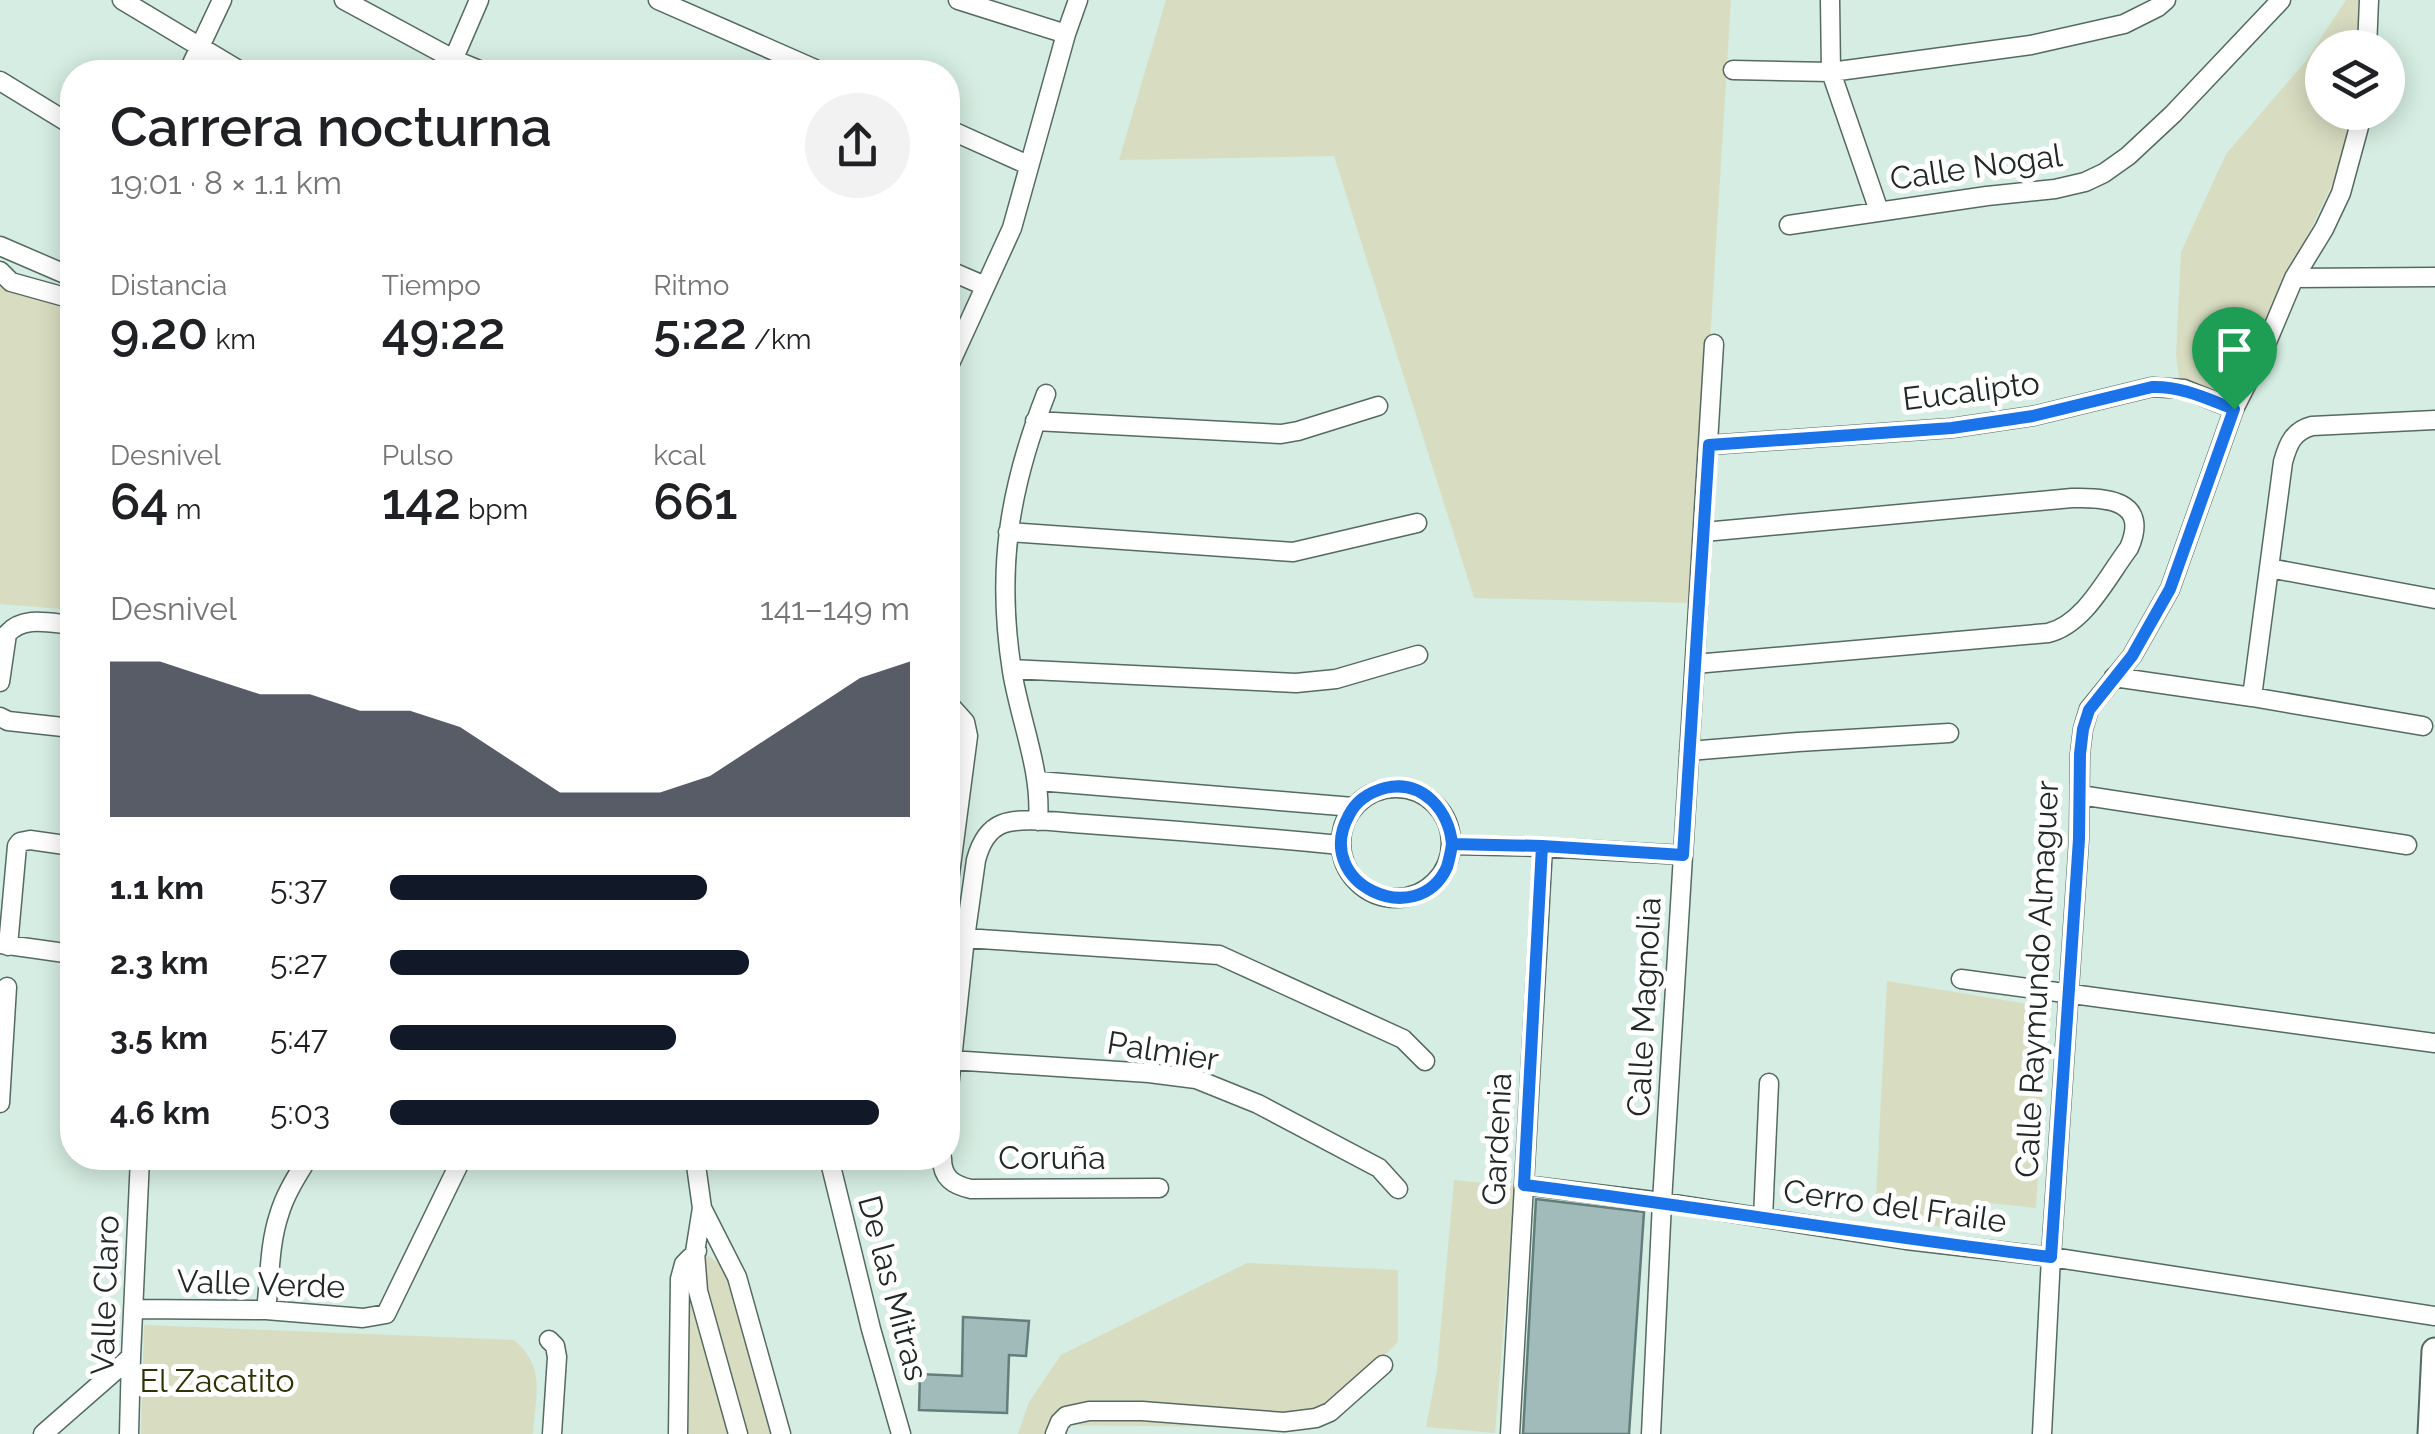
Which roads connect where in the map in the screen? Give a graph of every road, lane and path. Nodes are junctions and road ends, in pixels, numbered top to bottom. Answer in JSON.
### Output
{"nodes":[{"id":1,"x":122,"y":0,"type":"edge"},
{"id":2,"x":222,"y":0,"type":"edge"},
{"id":3,"x":344,"y":0,"type":"edge"},
{"id":4,"x":479,"y":0,"type":"edge"},
{"id":5,"x":658,"y":0,"type":"edge"},
{"id":6,"x":958,"y":0,"type":"edge"},
{"id":7,"x":1078,"y":0,"type":"edge"},
{"id":8,"x":1830,"y":0,"type":"edge"},
{"id":9,"x":2166,"y":0,"type":"edge"},
{"id":10,"x":2281,"y":0,"type":"edge"},
{"id":11,"x":2369,"y":0,"type":"edge"},
{"id":12,"x":2368,"y":30,"type":"edge"},
{"id":13,"x":1066,"y":34,"type":"junction"},
{"id":14,"x":200,"y":48,"type":"junction"},
{"id":15,"x":194,"y":60,"type":"edge"},
{"id":16,"x":221,"y":60,"type":"edge"},
{"id":17,"x":441,"y":60,"type":"edge"},
{"id":18,"x":454,"y":60,"type":"edge"},
{"id":19,"x":795,"y":60,"type":"edge"},
{"id":20,"x":1733,"y":70,"type":"dead end"},
{"id":21,"x":1831,"y":72,"type":"junction"},
{"id":22,"x":0,"y":81,"type":"edge"},
{"id":23,"x":60,"y":118,"type":"edge"},
{"id":24,"x":2358,"y":130,"type":"edge"},
{"id":25,"x":960,"y":133,"type":"edge"},
{"id":26,"x":1028,"y":164,"type":"junction"},
{"id":27,"x":1879,"y":211,"type":"junction"},
{"id":28,"x":1789,"y":226,"type":"dead end"},
{"id":29,"x":0,"y":246,"type":"edge"},
{"id":30,"x":0,"y":271,"type":"edge"},
{"id":31,"x":60,"y":272,"type":"edge"},
{"id":32,"x":960,"y":275,"type":"edge"},
{"id":33,"x":2435,"y":277,"type":"edge"},
{"id":34,"x":2294,"y":278,"type":"junction"},
{"id":35,"x":985,"y":286,"type":"junction"},
{"id":36,"x":60,"y":295,"type":"edge"},
{"id":37,"x":960,"y":341,"type":"edge"},
{"id":38,"x":1714,"y":344,"type":"dead end"},
{"id":39,"x":1046,"y":394,"type":"dead end"},
{"id":40,"x":1378,"y":406,"type":"dead end"},
{"id":41,"x":2234,"y":409,"type":"junction"},
{"id":42,"x":2435,"y":420,"type":"edge"},
{"id":43,"x":1035,"y":421,"type":"junction"},
{"id":44,"x":1709,"y":445,"type":"junction"},
{"id":45,"x":1417,"y":523,"type":"dead end"},
{"id":46,"x":1008,"y":532,"type":"junction"},
{"id":47,"x":1704,"y":532,"type":"junction"},
{"id":48,"x":2269,"y":568,"type":"junction"},
{"id":49,"x":2435,"y":599,"type":"edge"},
{"id":50,"x":60,"y":625,"type":"edge"},
{"id":51,"x":1418,"y":655,"type":"dead end"},
{"id":52,"x":1695,"y":664,"type":"junction"},
{"id":53,"x":1012,"y":669,"type":"junction"},
{"id":54,"x":2114,"y":677,"type":"junction"},
{"id":55,"x":0,"y":682,"type":"edge"},
{"id":56,"x":2252,"y":697,"type":"junction"},
{"id":57,"x":0,"y":717,"type":"edge"},
{"id":58,"x":960,"y":717,"type":"edge"},
{"id":59,"x":2423,"y":726,"type":"dead end"},
{"id":60,"x":60,"y":727,"type":"edge"},
{"id":61,"x":1949,"y":733,"type":"dead end"},
{"id":62,"x":1689,"y":751,"type":"junction"},
{"id":63,"x":1038,"y":782,"type":"junction"},
{"id":64,"x":2080,"y":795,"type":"junction"},
{"id":65,"x":960,"y":798,"type":"edge"},
{"id":66,"x":1353,"y":807,"type":"junction"},
{"id":67,"x":1038,"y":821,"type":"junction"},
{"id":68,"x":60,"y":844,"type":"edge"},
{"id":69,"x":1452,"y":844,"type":"junction"},
{"id":70,"x":1340,"y":845,"type":"junction"},
{"id":71,"x":2407,"y":845,"type":"dead end"},
{"id":72,"x":1542,"y":846,"type":"junction"},
{"id":73,"x":1683,"y":855,"type":"junction"},
{"id":74,"x":965,"y":938,"type":"junction"},
{"id":75,"x":4,"y":945,"type":"edge"},
{"id":76,"x":60,"y":952,"type":"edge"},
{"id":77,"x":1961,"y":979,"type":"dead end"},
{"id":78,"x":960,"y":982,"type":"edge"},
{"id":79,"x":6,"y":986,"type":"dead end"},
{"id":80,"x":2067,"y":994,"type":"junction"},
{"id":81,"x":2,"y":1023,"type":"edge"},
{"id":82,"x":2435,"y":1043,"type":"edge"},
{"id":83,"x":960,"y":1061,"type":"edge"},
{"id":84,"x":1425,"y":1061,"type":"dead end"},
{"id":85,"x":1769,"y":1083,"type":"dead end"},
{"id":86,"x":0,"y":1103,"type":"edge"},
{"id":87,"x":142,"y":1170,"type":"edge"},
{"id":88,"x":301,"y":1170,"type":"edge"},
{"id":89,"x":456,"y":1170,"type":"edge"},
{"id":90,"x":697,"y":1170,"type":"edge"},
{"id":91,"x":832,"y":1170,"type":"edge"},
{"id":92,"x":944,"y":1170,"type":"edge"},
{"id":93,"x":1524,"y":1185,"type":"junction"},
{"id":94,"x":1159,"y":1188,"type":"dead end"},
{"id":95,"x":1398,"y":1189,"type":"dead end"},
{"id":96,"x":1662,"y":1202,"type":"junction"},
{"id":97,"x":702,"y":1208,"type":"junction"},
{"id":98,"x":1763,"y":1218,"type":"junction"},
{"id":99,"x":718,"y":1239,"type":"junction"},
{"id":100,"x":695,"y":1252,"type":"junction"},
{"id":101,"x":2051,"y":1257,"type":"junction"},
{"id":102,"x":133,"y":1309,"type":"junction"},
{"id":103,"x":266,"y":1310,"type":"junction"},
{"id":104,"x":2435,"y":1316,"type":"edge"},
{"id":105,"x":549,"y":1340,"type":"dead end"},
{"id":106,"x":2435,"y":1351,"type":"edge"},
{"id":107,"x":130,"y":1357,"type":"junction"},
{"id":108,"x":1384,"y":1365,"type":"dead end"},
{"id":109,"x":2434,"y":1395,"type":"edge"},
{"id":110,"x":43,"y":1434,"type":"edge"},
{"id":111,"x":130,"y":1434,"type":"edge"},
{"id":112,"x":552,"y":1434,"type":"edge"},
{"id":113,"x":678,"y":1434,"type":"edge"},
{"id":114,"x":738,"y":1434,"type":"edge"},
{"id":115,"x":781,"y":1434,"type":"edge"},
{"id":116,"x":902,"y":1434,"type":"edge"},
{"id":117,"x":1055,"y":1434,"type":"edge"},
{"id":118,"x":1510,"y":1434,"type":"edge"},
{"id":119,"x":1651,"y":1434,"type":"edge"},
{"id":120,"x":2042,"y":1434,"type":"edge"},
{"id":121,"x":2432,"y":1434,"type":"edge"}],
"edges":[{"from":1,"to":14,"type":"street"},
{"from":2,"to":14,"type":"street"},
{"from":3,"to":17,"type":"street"},
{"from":4,"to":18,"type":"street"},
{"from":5,"to":19,"type":"street"},
{"from":6,"to":13,"type":"street"},
{"from":7,"to":13,"type":"street"},
{"from":8,"to":21,"type":"street"},
{"from":9,"to":21,"type":"street"},
{"from":10,"to":27,"type":"street","name":"Calle Nogal"},
{"from":11,"to":12,"type":"street"},
{"from":13,"to":26,"type":"street"},
{"from":14,"to":15,"type":"street"},
{"from":14,"to":16,"type":"street"},
{"from":20,"to":21,"type":"street"},
{"from":21,"to":27,"type":"street"},
{"from":22,"to":23,"type":"street"},
{"from":24,"to":34,"type":"street","name":"Calle Raymundo Almaguer"},
{"from":25,"to":26,"type":"street"},
{"from":26,"to":35,"type":"street"},
{"from":27,"to":28,"type":"street","name":"Calle Nogal"},
{"from":29,"to":31,"type":"street"},
{"from":30,"to":36,"type":"street"},
{"from":32,"to":35,"type":"street"},
{"from":33,"to":34,"type":"street"},
{"from":34,"to":41,"type":"street","name":"Calle Raymundo Almaguer"},
{"from":35,"to":37,"type":"street"},
{"from":38,"to":44,"type":"street","name":"Calle Magnolia"},
{"from":39,"to":43,"type":"street"},
{"from":40,"to":43,"type":"street"},
{"from":41,"to":44,"type":"street","name":"Eucalipto"},
{"from":41,"to":54,"type":"street","name":"Calle Raymundo Almaguer"},
{"from":42,"to":48,"type":"street"},
{"from":43,"to":46,"type":"street"},
{"from":44,"to":47,"type":"street","name":"Calle Magnolia"},
{"from":45,"to":46,"type":"street"},
{"from":46,"to":53,"type":"street"},
{"from":47,"to":52,"type":"street","name":"Calle Magnolia"},
{"from":47,"to":52,"type":"street"},
{"from":48,"to":49,"type":"street"},
{"from":48,"to":56,"type":"street"},
{"from":50,"to":55,"type":"street"},
{"from":51,"to":53,"type":"street"},
{"from":52,"to":62,"type":"street","name":"Calle Magnolia"},
{"from":53,"to":63,"type":"street"},
{"from":54,"to":56,"type":"street"},
{"from":54,"to":64,"type":"street","name":"Calle Raymundo Almaguer"},
{"from":56,"to":59,"type":"street"},
{"from":57,"to":60,"type":"street"},
{"from":58,"to":65,"type":"street"},
{"from":61,"to":62,"type":"street"},
{"from":62,"to":73,"type":"street","name":"Calle Magnolia"},
{"from":63,"to":66,"type":"street"},
{"from":63,"to":67,"type":"street"},
{"from":64,"to":71,"type":"street"},
{"from":64,"to":80,"type":"street","name":"Calle Raymundo Almaguer"},
{"from":66,"to":69,"type":"street"},
{"from":66,"to":70,"type":"street"},
{"from":67,"to":70,"type":"street"},
{"from":67,"to":74,"type":"street"},
{"from":68,"to":75,"type":"street"},
{"from":69,"to":70,"type":"street"},
{"from":69,"to":72,"type":"street"},
{"from":72,"to":73,"type":"street"},
{"from":72,"to":93,"type":"street","name":"Gardenia"},
{"from":73,"to":96,"type":"street","name":"Calle Magnolia"},
{"from":74,"to":78,"type":"street"},
{"from":74,"to":84,"type":"street"},
{"from":75,"to":76,"type":"street"},
{"from":77,"to":80,"type":"street"},
{"from":79,"to":81,"type":"street"},
{"from":80,"to":82,"type":"street"},
{"from":80,"to":101,"type":"street","name":"Calle Raymundo Almaguer"},
{"from":81,"to":86,"type":"street"},
{"from":83,"to":95,"type":"street","name":"Palmier"},
{"from":85,"to":98,"type":"street"},
{"from":87,"to":102,"type":"street","name":"Valle Claro"},
{"from":88,"to":103,"type":"street"},
{"from":89,"to":103,"type":"street","name":"Valle Verde"},
{"from":90,"to":97,"type":"street"},
{"from":91,"to":116,"type":"street","name":"De las Mitras"},
{"from":92,"to":94,"type":"street","name":"Coruña"},
{"from":93,"to":96,"type":"street","name":"Cerro del Fraile"},
{"from":93,"to":118,"type":"street","name":"Gardenia"},
{"from":96,"to":98,"type":"street","name":"Cerro del Fraile"},
{"from":96,"to":119,"type":"street","name":"Calle Magnolia"},
{"from":97,"to":99,"type":"street"},
{"from":97,"to":100,"type":"street"},
{"from":98,"to":101,"type":"street","name":"Cerro del Fraile"},
{"from":99,"to":100,"type":"street"},
{"from":99,"to":115,"type":"street"},
{"from":100,"to":113,"type":"street"},
{"from":100,"to":114,"type":"street"},
{"from":101,"to":104,"type":"street","name":"Cerro del Fraile"},
{"from":101,"to":120,"type":"street","name":"Calle Raymundo Almaguer"},
{"from":102,"to":103,"type":"street","name":"Valle Verde"},
{"from":102,"to":107,"type":"street","name":"Valle Claro"},
{"from":105,"to":112,"type":"street"},
{"from":106,"to":109,"type":"street"},
{"from":107,"to":110,"type":"street"},
{"from":107,"to":111,"type":"street","name":"Valle Claro"},
{"from":108,"to":117,"type":"street"},
{"from":109,"to":121,"type":"street"}]}
